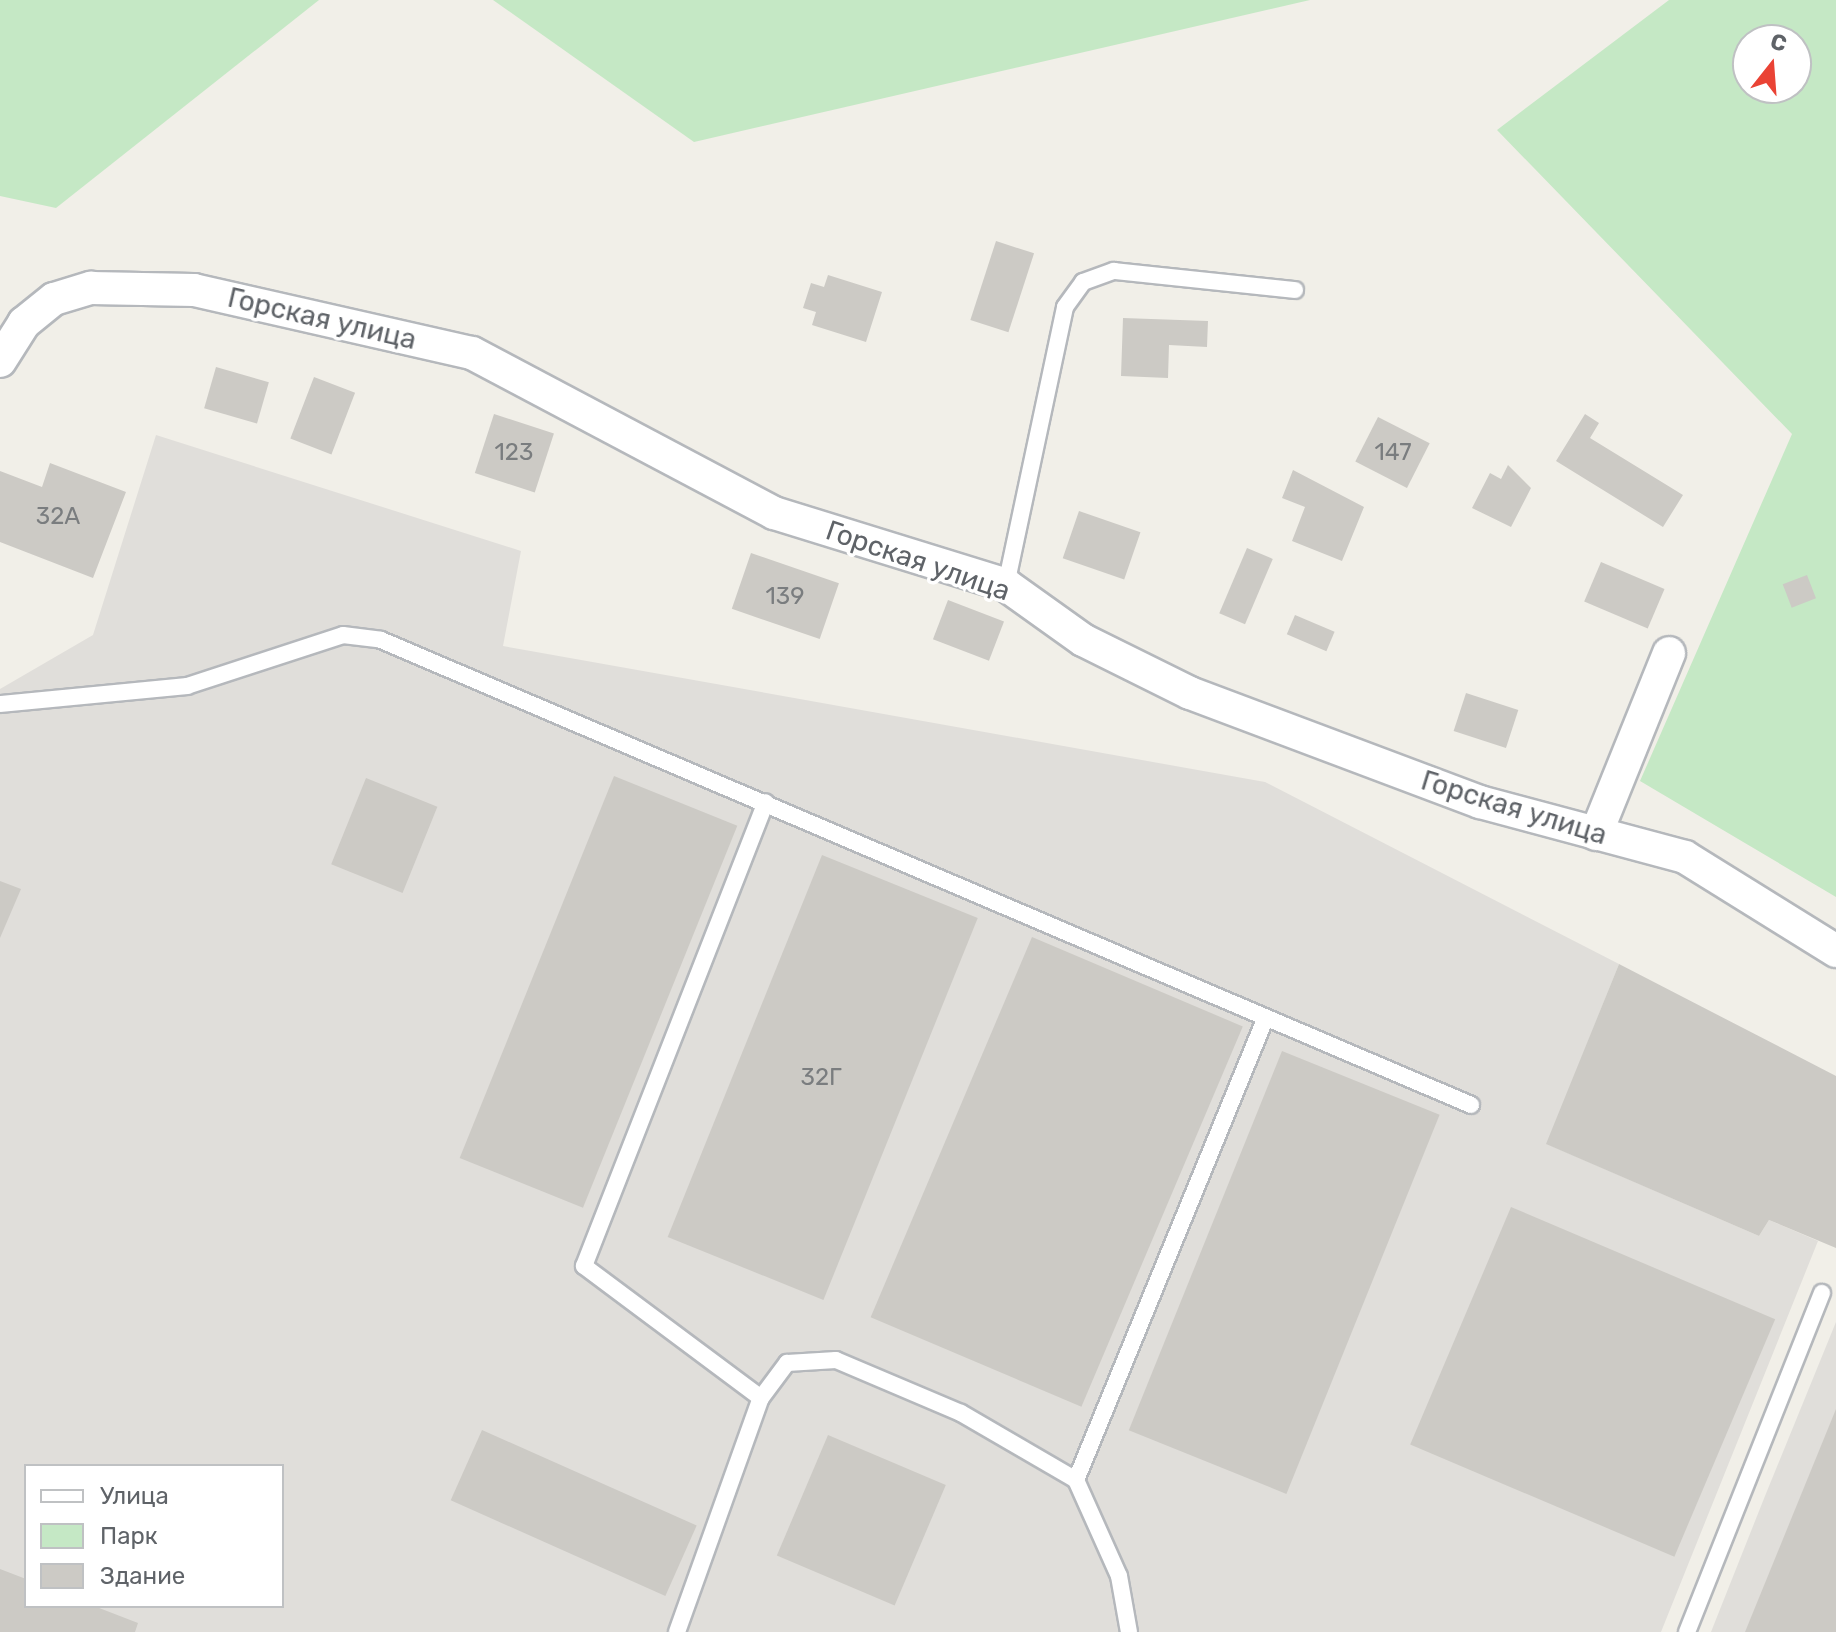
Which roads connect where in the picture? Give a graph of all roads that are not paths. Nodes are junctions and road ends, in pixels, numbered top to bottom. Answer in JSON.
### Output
{"nodes":[{"id":1,"x":1295,"y":290,"type":"dead end"},
{"id":2,"x":0,"y":361,"type":"edge"},
{"id":3,"x":1006,"y":585,"type":"junction"},
{"id":4,"x":1669,"y":653,"type":"dead end"},
{"id":5,"x":0,"y":704,"type":"edge"},
{"id":6,"x":766,"y":802,"type":"junction"},
{"id":7,"x":1596,"y":834,"type":"junction"},
{"id":8,"x":1836,"y":951,"type":"edge"},
{"id":9,"x":1266,"y":1017,"type":"junction"},
{"id":10,"x":1471,"y":1105,"type":"dead end"},
{"id":11,"x":1822,"y":1293,"type":"dead end"},
{"id":12,"x":761,"y":1398,"type":"junction"},
{"id":13,"x":1076,"y":1480,"type":"junction"},
{"id":14,"x":677,"y":1632,"type":"edge"},
{"id":15,"x":1129,"y":1632,"type":"edge"},
{"id":16,"x":1687,"y":1632,"type":"edge"}],
"edges":[{"from":1,"to":3,"type":"lane"},
{"from":2,"to":3,"type":"street","name":"Горская улица"},
{"from":3,"to":7,"type":"street","name":"Горская улица"},
{"from":4,"to":7,"type":"street"},
{"from":5,"to":6,"type":"lane"},
{"from":6,"to":9,"type":"lane"},
{"from":6,"to":12,"type":"lane"},
{"from":7,"to":8,"type":"street","name":"Горская улица"},
{"from":9,"to":10,"type":"lane"},
{"from":9,"to":13,"type":"lane"},
{"from":11,"to":16,"type":"lane"},
{"from":12,"to":13,"type":"lane"},
{"from":12,"to":14,"type":"lane"},
{"from":13,"to":15,"type":"lane"}]}
